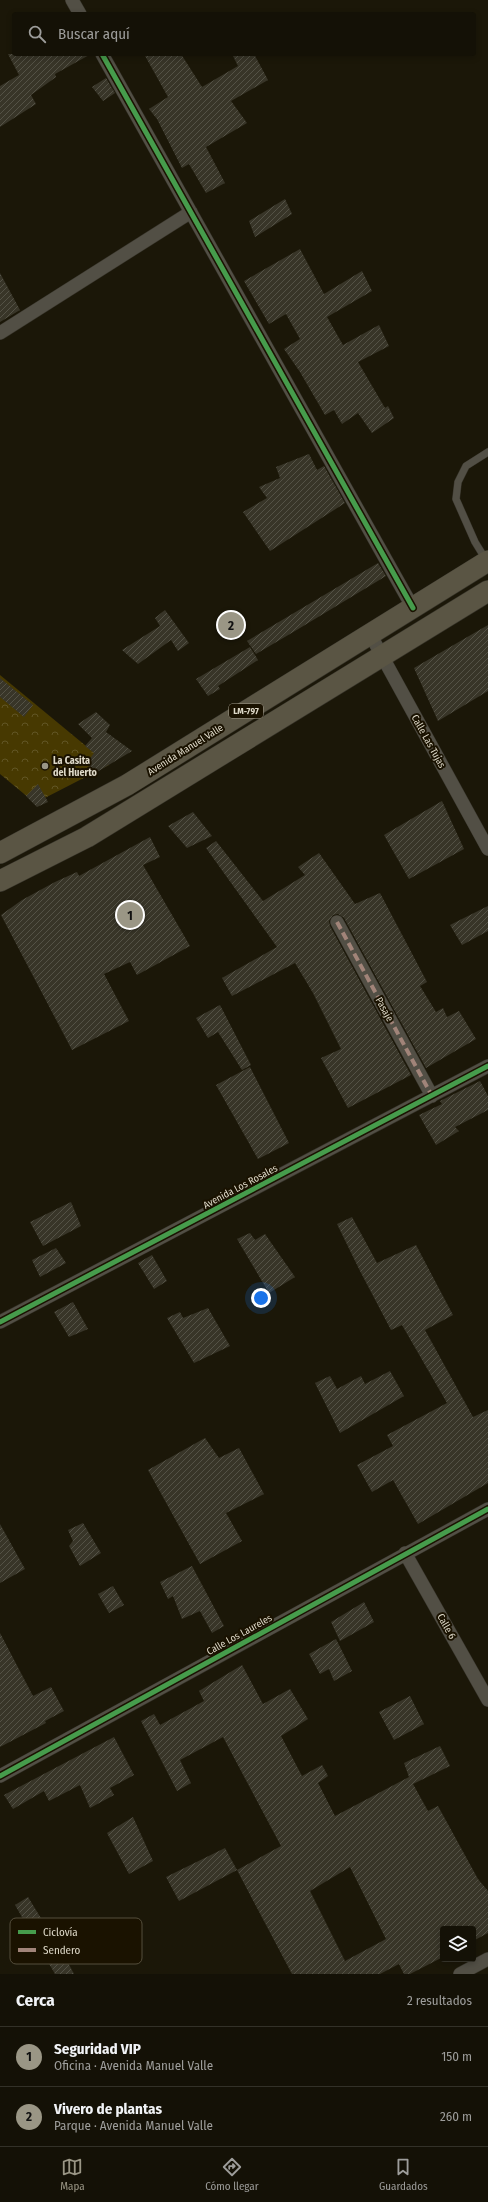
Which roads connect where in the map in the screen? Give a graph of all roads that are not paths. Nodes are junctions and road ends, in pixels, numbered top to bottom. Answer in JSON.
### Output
{"nodes":[{"id":1,"x":72,"y":0,"type":"edge"},
{"id":2,"x":79,"y":12,"type":"edge"},
{"id":3,"x":103,"y":56,"type":"edge"},
{"id":4,"x":191,"y":212,"type":"junction"},
{"id":5,"x":0,"y":333,"type":"edge"},
{"id":6,"x":488,"y":452,"type":"edge"},
{"id":7,"x":488,"y":561,"type":"edge"},
{"id":8,"x":488,"y":591,"type":"edge"},
{"id":9,"x":413,"y":608,"type":"junction"},
{"id":10,"x":370,"y":634,"type":"junction"},
{"id":11,"x":382,"y":656,"type":"junction"},
{"id":12,"x":488,"y":849,"type":"edge"},
{"id":13,"x":0,"y":853,"type":"edge"},
{"id":14,"x":0,"y":881,"type":"edge"},
{"id":15,"x":337,"y":922,"type":"dead end"},
{"id":16,"x":488,"y":1066,"type":"edge"},
{"id":17,"x":432,"y":1096,"type":"junction"},
{"id":18,"x":0,"y":1322,"type":"edge"},
{"id":19,"x":488,"y":1508,"type":"edge"},
{"id":20,"x":405,"y":1553,"type":"junction"},
{"id":21,"x":488,"y":1700,"type":"edge"},
{"id":22,"x":0,"y":1776,"type":"edge"},
{"id":23,"x":488,"y":1959,"type":"edge"},
{"id":24,"x":460,"y":1974,"type":"edge"}],
"edges":[{"from":1,"to":2,"type":"street"},
{"from":3,"to":4,"type":"street"},
{"from":4,"to":5,"type":"street"},
{"from":4,"to":9,"type":"street"},
{"from":6,"to":7,"type":"lane"},
{"from":7,"to":9,"type":"main road","name":"Avenida Manuel Valle","number":"LM-797"},
{"from":8,"to":11,"type":"main road","number":"LM-797"},
{"from":9,"to":10,"type":"main road","name":"Avenida Manuel Valle","number":"LM-797"},
{"from":10,"to":11,"type":"street","name":"Calle Las Tujas"},
{"from":10,"to":13,"type":"main road","name":"Avenida Manuel Valle","number":"LM-797"},
{"from":11,"to":12,"type":"street","name":"Calle Las Tujas"},
{"from":11,"to":14,"type":"main road","number":"LM-797"},
{"from":15,"to":17,"type":"street","name":"Pasaje"},
{"from":16,"to":17,"type":"street","name":"Avenida Los Rosales"},
{"from":17,"to":18,"type":"street","name":"Avenida Los Rosales"},
{"from":19,"to":20,"type":"street","name":"Calle Los Laureles"},
{"from":20,"to":21,"type":"street","name":"Calle 6"},
{"from":20,"to":22,"type":"street","name":"Calle Los Laureles"},
{"from":23,"to":24,"type":"street"}]}
